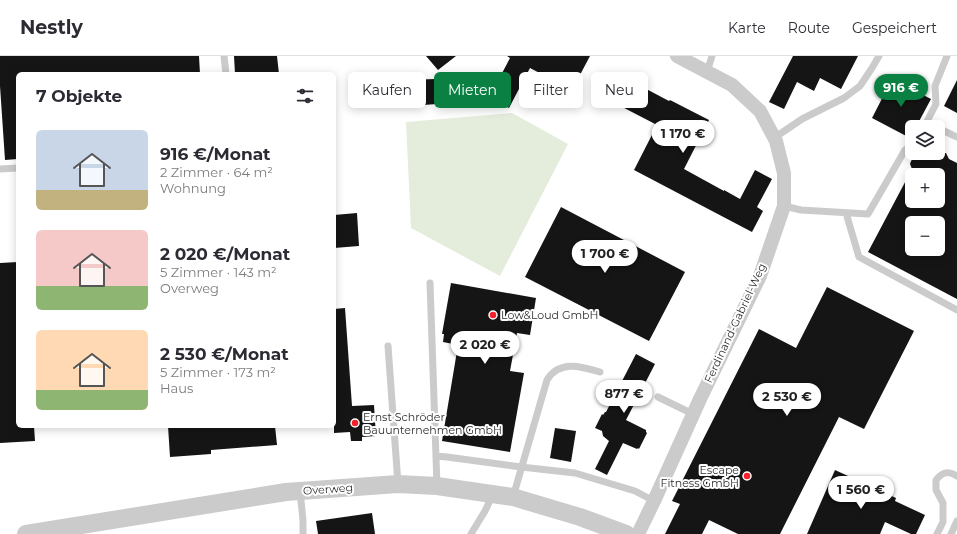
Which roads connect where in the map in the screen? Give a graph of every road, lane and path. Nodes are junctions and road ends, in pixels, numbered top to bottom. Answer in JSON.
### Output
{"nodes":[{"id":1,"x":224,"y":56,"type":"edge"},
{"id":2,"x":677,"y":56,"type":"edge"},
{"id":3,"x":712,"y":56,"type":"edge"},
{"id":4,"x":879,"y":56,"type":"edge"},
{"id":5,"x":947,"y":56,"type":"edge"},
{"id":6,"x":226,"y":72,"type":"edge"},
{"id":7,"x":707,"y":72,"type":"junction"},
{"id":8,"x":928,"y":120,"type":"edge"},
{"id":9,"x":945,"y":131,"type":"edge"},
{"id":10,"x":774,"y":138,"type":"junction"},
{"id":11,"x":957,"y":138,"type":"edge"},
{"id":12,"x":905,"y":150,"type":"edge"},
{"id":13,"x":16,"y":168,"type":"edge"},
{"id":14,"x":0,"y":169,"type":"edge"},
{"id":15,"x":784,"y":206,"type":"junction"},
{"id":16,"x":846,"y":213,"type":"junction"},
{"id":17,"x":430,"y":284,"type":"dead end"},
{"id":18,"x":957,"y":310,"type":"edge"},
{"id":19,"x":388,"y":346,"type":"dead end"},
{"id":20,"x":600,"y":372,"type":"dead end"},
{"id":21,"x":658,"y":398,"type":"dead end"},
{"id":22,"x":693,"y":414,"type":"junction"},
{"id":23,"x":436,"y":456,"type":"junction"},
{"id":24,"x":521,"y":467,"type":"junction"},
{"id":25,"x":957,"y":476,"type":"edge"},
{"id":26,"x":398,"y":484,"type":"junction"},
{"id":27,"x":437,"y":486,"type":"junction"},
{"id":28,"x":300,"y":491,"type":"junction"},
{"id":29,"x":493,"y":494,"type":"junction"},
{"id":30,"x":513,"y":497,"type":"junction"},
{"id":31,"x":654,"y":501,"type":"junction"},
{"id":32,"x":957,"y":521,"type":"edge"},
{"id":33,"x":66,"y":531,"type":"edge"},
{"id":34,"x":26,"y":534,"type":"edge"},
{"id":35,"x":302,"y":534,"type":"edge"},
{"id":36,"x":471,"y":534,"type":"edge"},
{"id":37,"x":625,"y":534,"type":"edge"},
{"id":38,"x":638,"y":534,"type":"edge"},
{"id":39,"x":937,"y":534,"type":"edge"},
{"id":40,"x":951,"y":534,"type":"edge"}],
"edges":[{"from":1,"to":6,"type":"lane"},
{"from":2,"to":7,"type":"street","name":"Ferdinand-Gabriel-Weg"},
{"from":3,"to":7,"type":"lane"},
{"from":4,"to":10,"type":"lane"},
{"from":5,"to":8,"type":"lane"},
{"from":7,"to":10,"type":"street","name":"Ferdinand-Gabriel-Weg"},
{"from":9,"to":11,"type":"lane"},
{"from":10,"to":15,"type":"street","name":"Ferdinand-Gabriel-Weg"},
{"from":12,"to":16,"type":"lane"},
{"from":13,"to":14,"type":"lane"},
{"from":15,"to":16,"type":"lane"},
{"from":15,"to":22,"type":"street","name":"Ferdinand-Gabriel-Weg"},
{"from":16,"to":18,"type":"lane"},
{"from":17,"to":23,"type":"lane"},
{"from":19,"to":26,"type":"lane"},
{"from":20,"to":24,"type":"lane"},
{"from":21,"to":22,"type":"lane"},
{"from":22,"to":31,"type":"street","name":"Ferdinand-Gabriel-Weg"},
{"from":23,"to":24,"type":"lane"},
{"from":23,"to":27,"type":"lane"},
{"from":24,"to":30,"type":"lane"},
{"from":24,"to":31,"type":"lane"},
{"from":25,"to":39,"type":"lane"},
{"from":26,"to":27,"type":"street","name":"Overweg"},
{"from":26,"to":28,"type":"street","name":"Overweg"},
{"from":27,"to":29,"type":"street","name":"Overweg"},
{"from":28,"to":33,"type":"street","name":"Overweg"},
{"from":28,"to":35,"type":"lane"},
{"from":29,"to":30,"type":"street","name":"Overweg"},
{"from":29,"to":36,"type":"lane"},
{"from":30,"to":37,"type":"street","name":"Overweg"},
{"from":31,"to":38,"type":"street","name":"Ferdinand-Gabriel-Weg"},
{"from":32,"to":40,"type":"lane"},
{"from":33,"to":34,"type":"street","name":"Overweg"}]}
